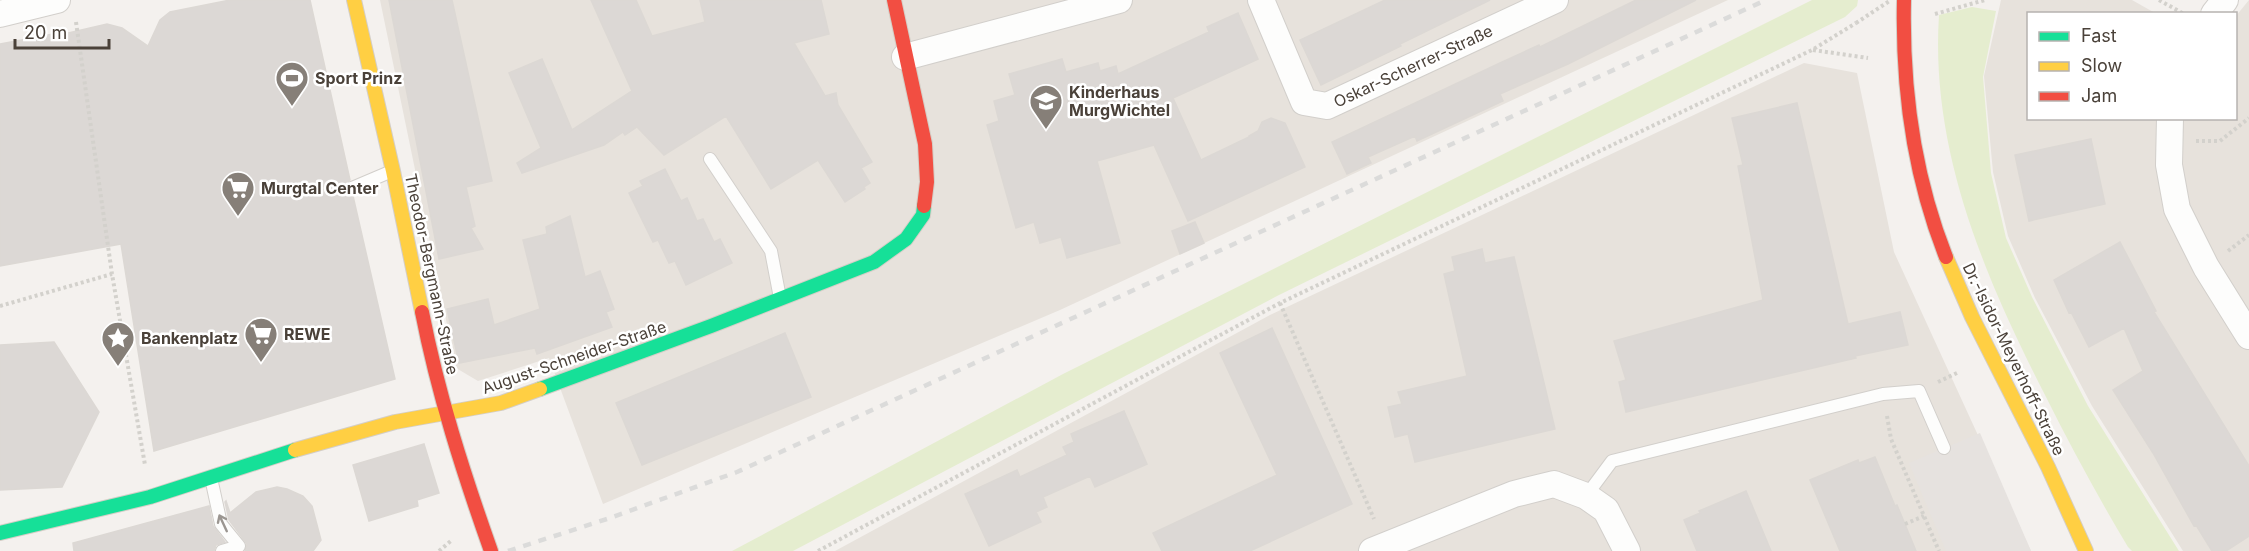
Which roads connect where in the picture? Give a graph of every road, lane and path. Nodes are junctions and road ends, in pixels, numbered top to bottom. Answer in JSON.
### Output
{"nodes":[{"id":1,"x":57,"y":0,"type":"edge"},
{"id":2,"x":354,"y":0,"type":"edge"},
{"id":3,"x":894,"y":0,"type":"edge"},
{"id":4,"x":1119,"y":0,"type":"edge"},
{"id":5,"x":1261,"y":0,"type":"edge"},
{"id":6,"x":1555,"y":0,"type":"edge"},
{"id":7,"x":1891,"y":0,"type":"edge"},
{"id":8,"x":1904,"y":0,"type":"edge"},
{"id":9,"x":1985,"y":0,"type":"edge"},
{"id":10,"x":2159,"y":0,"type":"edge"},
{"id":11,"x":2225,"y":0,"type":"edge"},
{"id":12,"x":2180,"y":12,"type":"edge"},
{"id":13,"x":2216,"y":12,"type":"edge"},
{"id":14,"x":0,"y":14,"type":"edge"},
{"id":15,"x":1934,"y":14,"type":"dead end"},
{"id":16,"x":76,"y":21,"type":"dead end"},
{"id":17,"x":1812,"y":50,"type":"junction"},
{"id":18,"x":905,"y":57,"type":"junction"},
{"id":19,"x":1869,"y":58,"type":"dead end"},
{"id":20,"x":2249,"y":118,"type":"edge"},
{"id":21,"x":2169,"y":130,"type":"edge"},
{"id":22,"x":710,"y":159,"type":"dead end"},
{"id":23,"x":393,"y":171,"type":"junction"},
{"id":24,"x":352,"y":188,"type":"dead end"},
{"id":25,"x":112,"y":274,"type":"junction"},
{"id":26,"x":780,"y":299,"type":"junction"},
{"id":27,"x":1280,"y":303,"type":"junction"},
{"id":28,"x":0,"y":306,"type":"edge"},
{"id":29,"x":2249,"y":336,"type":"edge"},
{"id":30,"x":1883,"y":394,"type":"junction"},
{"id":31,"x":446,"y":413,"type":"junction"},
{"id":32,"x":1944,"y":448,"type":"dead end"},
{"id":33,"x":145,"y":470,"type":"dead end"},
{"id":34,"x":211,"y":478,"type":"junction"},
{"id":35,"x":1586,"y":496,"type":"junction"},
{"id":36,"x":1924,"y":516,"type":"junction"},
{"id":37,"x":1905,"y":524,"type":"dead end"},
{"id":38,"x":0,"y":533,"type":"edge"},
{"id":39,"x":1379,"y":548,"type":"edge"},
{"id":40,"x":222,"y":551,"type":"edge"},
{"id":41,"x":491,"y":551,"type":"edge"},
{"id":42,"x":818,"y":551,"type":"edge"},
{"id":43,"x":1627,"y":551,"type":"edge"},
{"id":44,"x":1939,"y":551,"type":"edge"},
{"id":45,"x":2086,"y":551,"type":"edge"}],
"edges":[{"from":1,"to":14,"type":"street"},
{"from":2,"to":23,"type":"street","name":"Theodor-Bergmann-Straße"},
{"from":3,"to":18,"type":"street","name":"August-Schneider-Straße"},
{"from":4,"to":18,"type":"street"},
{"from":5,"to":6,"type":"street","name":"Oskar-Scherrer-Straße"},
{"from":7,"to":17,"type":"path","bridge":true},
{"from":8,"to":45,"type":"street","name":"Dr.-Isidor-Meyerhoff-Straße"},
{"from":9,"to":15,"type":"path"},
{"from":10,"to":12,"type":"path"},
{"from":11,"to":13,"type":"street"},
{"from":16,"to":25,"type":"path"},
{"from":17,"to":19,"type":"path"},
{"from":17,"to":27,"type":"path"},
{"from":18,"to":26,"type":"street","name":"August-Schneider-Straße"},
{"from":20,"to":21,"type":"path"},
{"from":21,"to":29,"type":"street"},
{"from":22,"to":26,"type":"lane"},
{"from":23,"to":24,"type":"lane"},
{"from":23,"to":31,"type":"street","name":"Theodor-Bergmann-Straße"},
{"from":25,"to":28,"type":"path"},
{"from":25,"to":33,"type":"path"},
{"from":26,"to":31,"type":"street","name":"August-Schneider-Straße"},
{"from":27,"to":39,"type":"path"},
{"from":27,"to":42,"type":"path"},
{"from":30,"to":32,"type":"lane"},
{"from":30,"to":35,"type":"lane"},
{"from":30,"to":36,"type":"path"},
{"from":31,"to":34,"type":"street","name":"August-Schneider-Straße"},
{"from":31,"to":41,"type":"street","name":"Theodor-Bergmann-Straße"},
{"from":34,"to":38,"type":"street","name":"August-Schneider-Straße"},
{"from":40,"to":34,"type":"lane","one_way":true},
{"from":35,"to":39,"type":"street"},
{"from":35,"to":43,"type":"street"},
{"from":36,"to":37,"type":"path"},
{"from":36,"to":44,"type":"path"}]}
